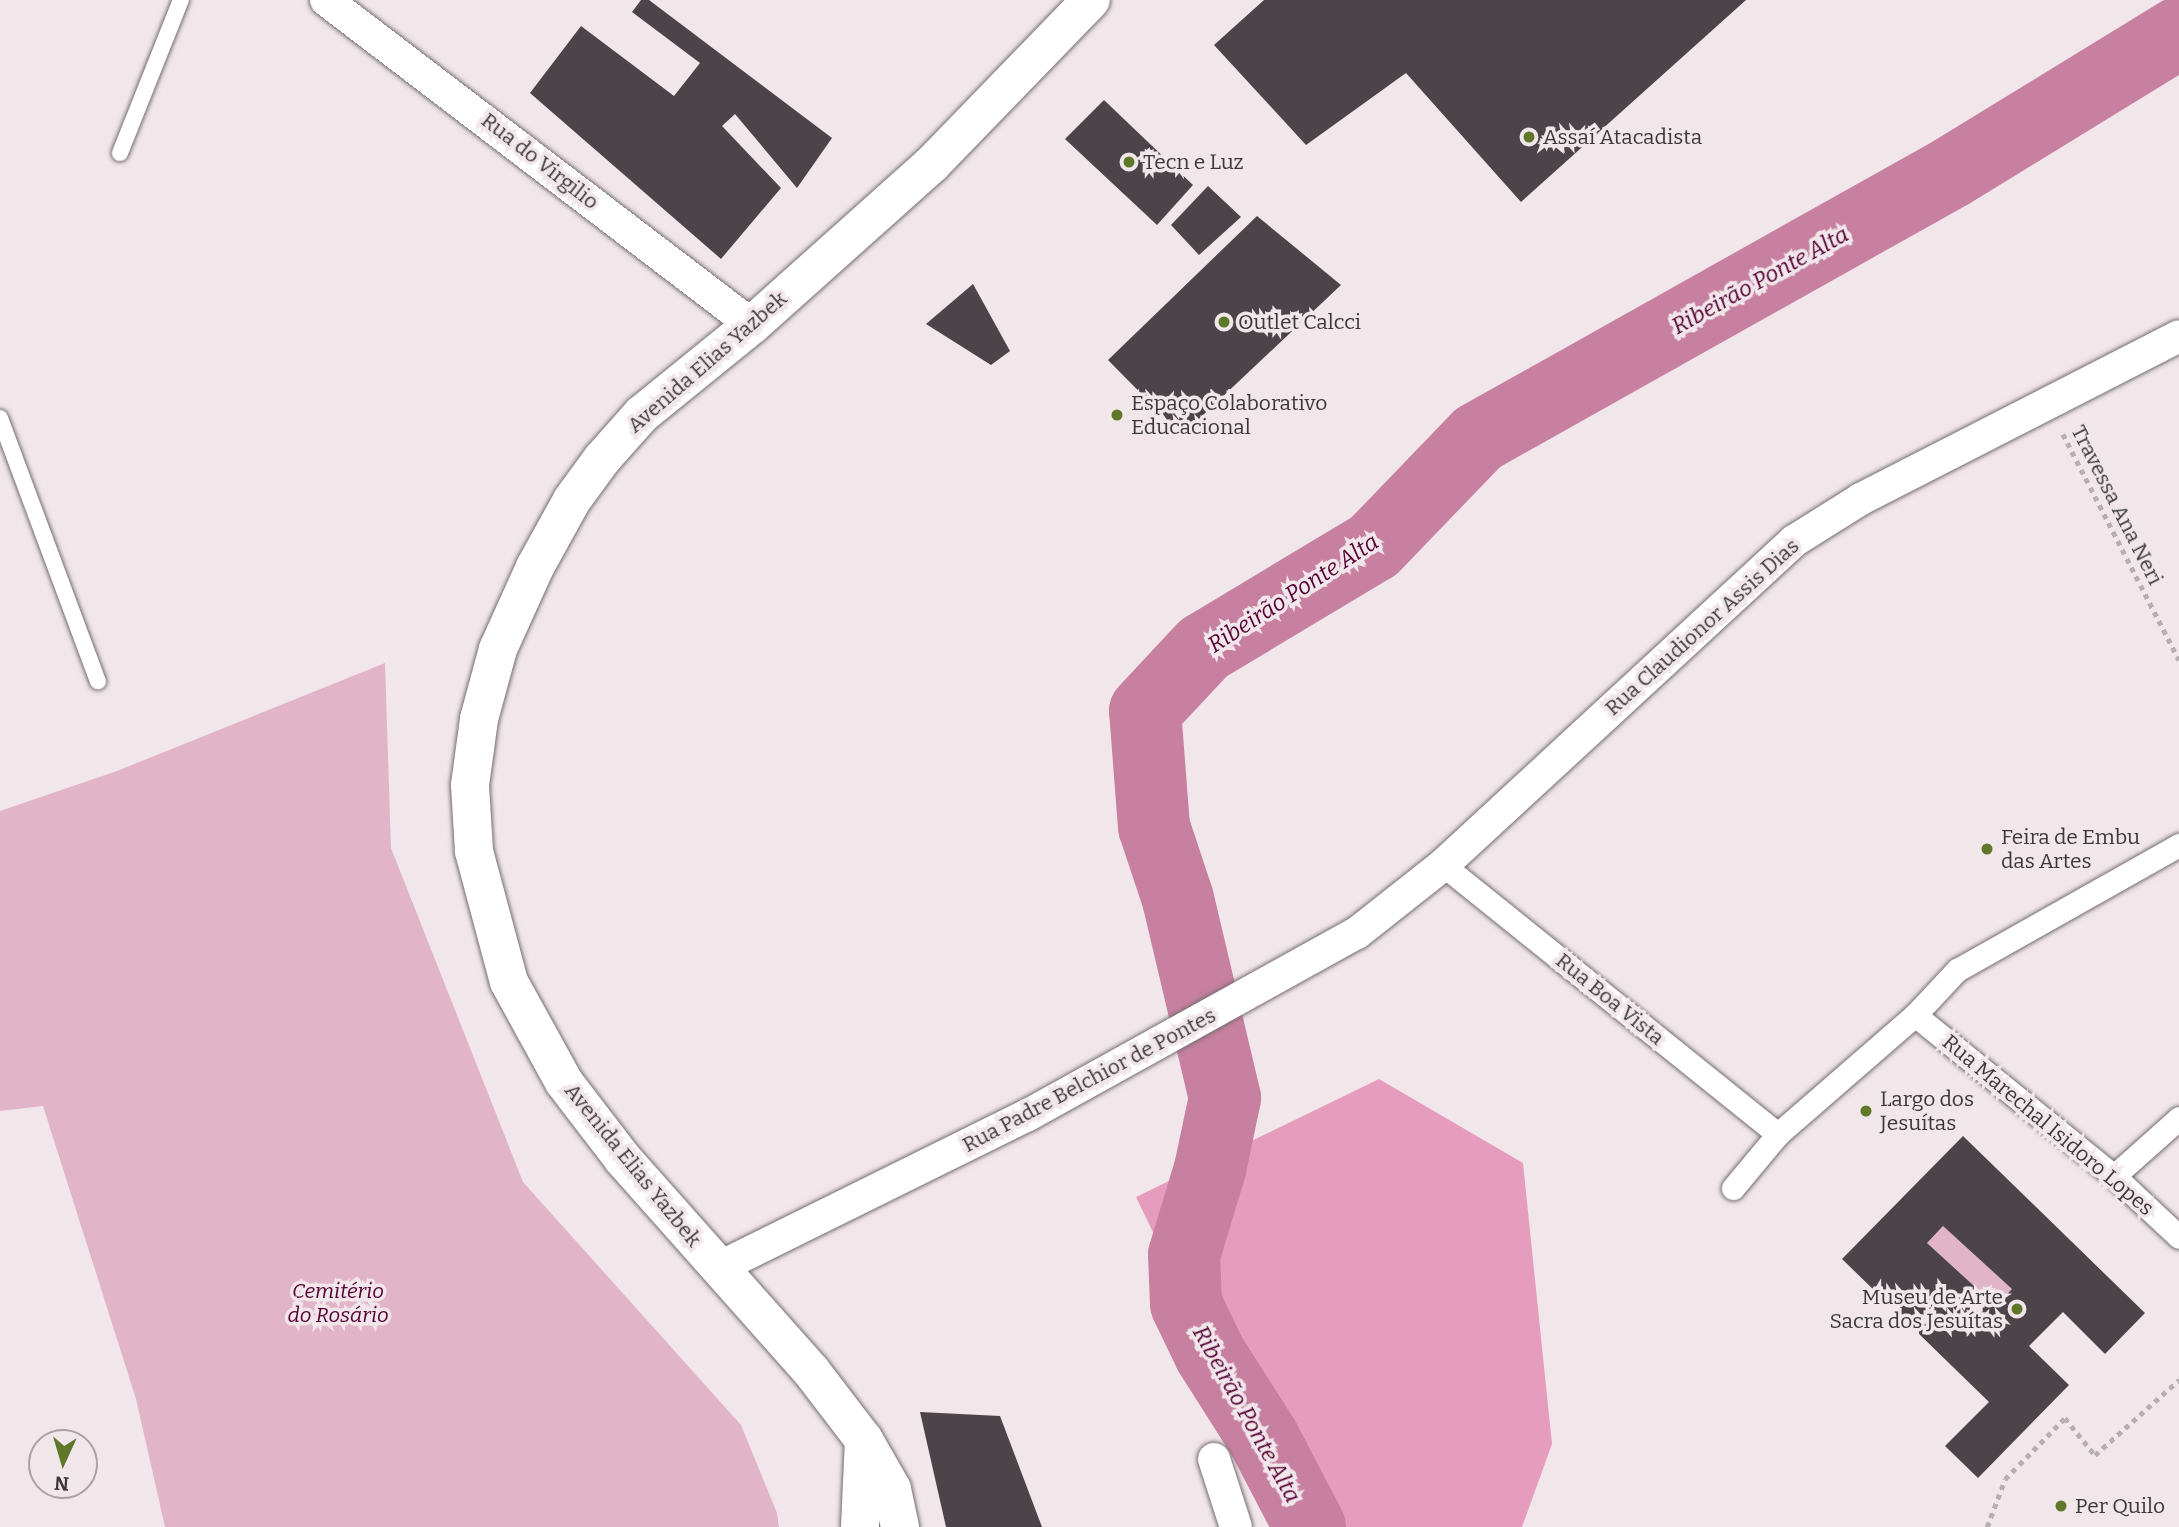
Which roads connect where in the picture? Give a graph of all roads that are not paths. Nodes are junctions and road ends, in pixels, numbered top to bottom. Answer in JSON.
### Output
{"nodes":[{"id":1,"x":181,"y":0,"type":"edge"},
{"id":2,"x":326,"y":0,"type":"edge"},
{"id":3,"x":1091,"y":0,"type":"edge"},
{"id":4,"x":120,"y":153,"type":"dead end"},
{"id":5,"x":752,"y":325,"type":"junction"},
{"id":6,"x":2179,"y":336,"type":"edge"},
{"id":7,"x":0,"y":418,"type":"edge"},
{"id":8,"x":98,"y":681,"type":"dead end"},
{"id":9,"x":2179,"y":845,"type":"edge"},
{"id":10,"x":1443,"y":864,"type":"junction"},
{"id":11,"x":1915,"y":1015,"type":"junction"},
{"id":12,"x":2179,"y":1118,"type":"edge"},
{"id":13,"x":1778,"y":1134,"type":"junction"},
{"id":14,"x":2114,"y":1176,"type":"junction"},
{"id":15,"x":1733,"y":1188,"type":"dead end"},
{"id":16,"x":2179,"y":1237,"type":"edge"},
{"id":17,"x":718,"y":1268,"type":"junction"},
{"id":18,"x":864,"y":1440,"type":"junction"},
{"id":19,"x":1214,"y":1459,"type":"dead end"},
{"id":20,"x":860,"y":1527,"type":"edge"},
{"id":21,"x":900,"y":1527,"type":"edge"},
{"id":22,"x":1236,"y":1527,"type":"edge"}],
"edges":[{"from":1,"to":4,"type":"lane"},
{"from":2,"to":5,"type":"street","name":"Rua do Virgilio"},
{"from":3,"to":5,"type":"main road","name":"Avenida Elias Yazbek"},
{"from":5,"to":17,"type":"main road","name":"Avenida Elias Yazbek"},
{"from":6,"to":10,"type":"street","name":"Rua Claudionor Assis Dias"},
{"from":7,"to":8,"type":"lane"},
{"from":9,"to":11,"type":"street"},
{"from":10,"to":13,"type":"street","name":"Rua Boa Vista"},
{"from":10,"to":17,"type":"street","name":"Rua Padre Belchior de Pontes"},
{"from":11,"to":13,"type":"street"},
{"from":11,"to":14,"type":"street","name":"Rua Marechal Isidoro Lopes"},
{"from":12,"to":14,"type":"street"},
{"from":13,"to":15,"type":"street"},
{"from":14,"to":16,"type":"street","name":"Rua Marechal Isidoro Lopes"},
{"from":17,"to":18,"type":"main road","name":"Avenida Elias Yazbek"},
{"from":18,"to":20,"type":"main road"},
{"from":18,"to":21,"type":"main road","name":"Avenida Elias Yazbek"},
{"from":19,"to":22,"type":"street"}]}
